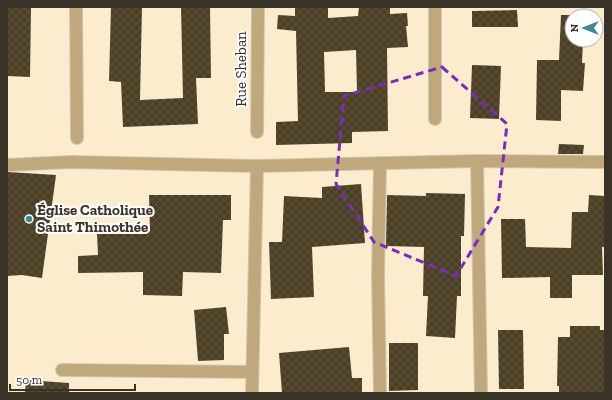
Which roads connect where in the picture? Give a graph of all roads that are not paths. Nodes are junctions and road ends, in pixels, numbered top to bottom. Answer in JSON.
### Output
{"nodes":[{"id":1,"x":76,"y":7,"type":"edge"},
{"id":2,"x":258,"y":7,"type":"edge"},
{"id":3,"x":435,"y":7,"type":"edge"},
{"id":4,"x":435,"y":119,"type":"dead end"},
{"id":5,"x":257,"y":132,"type":"dead end"},
{"id":6,"x":77,"y":138,"type":"dead end"},
{"id":7,"x":477,"y":161,"type":"junction"},
{"id":8,"x":605,"y":162,"type":"edge"},
{"id":9,"x":380,"y":163,"type":"junction"},
{"id":10,"x":7,"y":165,"type":"edge"},
{"id":11,"x":257,"y":166,"type":"junction"},
{"id":12,"x":62,"y":370,"type":"dead end"},
{"id":13,"x":252,"y":372,"type":"junction"},
{"id":14,"x":252,"y":393,"type":"edge"},
{"id":15,"x":380,"y":393,"type":"edge"},
{"id":16,"x":481,"y":393,"type":"edge"}],
"edges":[{"from":1,"to":6,"type":"street"},
{"from":2,"to":5,"type":"street","name":"Rue Sheban"},
{"from":3,"to":4,"type":"street"},
{"from":7,"to":8,"type":"street"},
{"from":7,"to":9,"type":"street"},
{"from":7,"to":16,"type":"street"},
{"from":9,"to":11,"type":"street"},
{"from":9,"to":15,"type":"street"},
{"from":10,"to":11,"type":"street"},
{"from":11,"to":13,"type":"street"},
{"from":12,"to":13,"type":"street"},
{"from":13,"to":14,"type":"street"}]}
